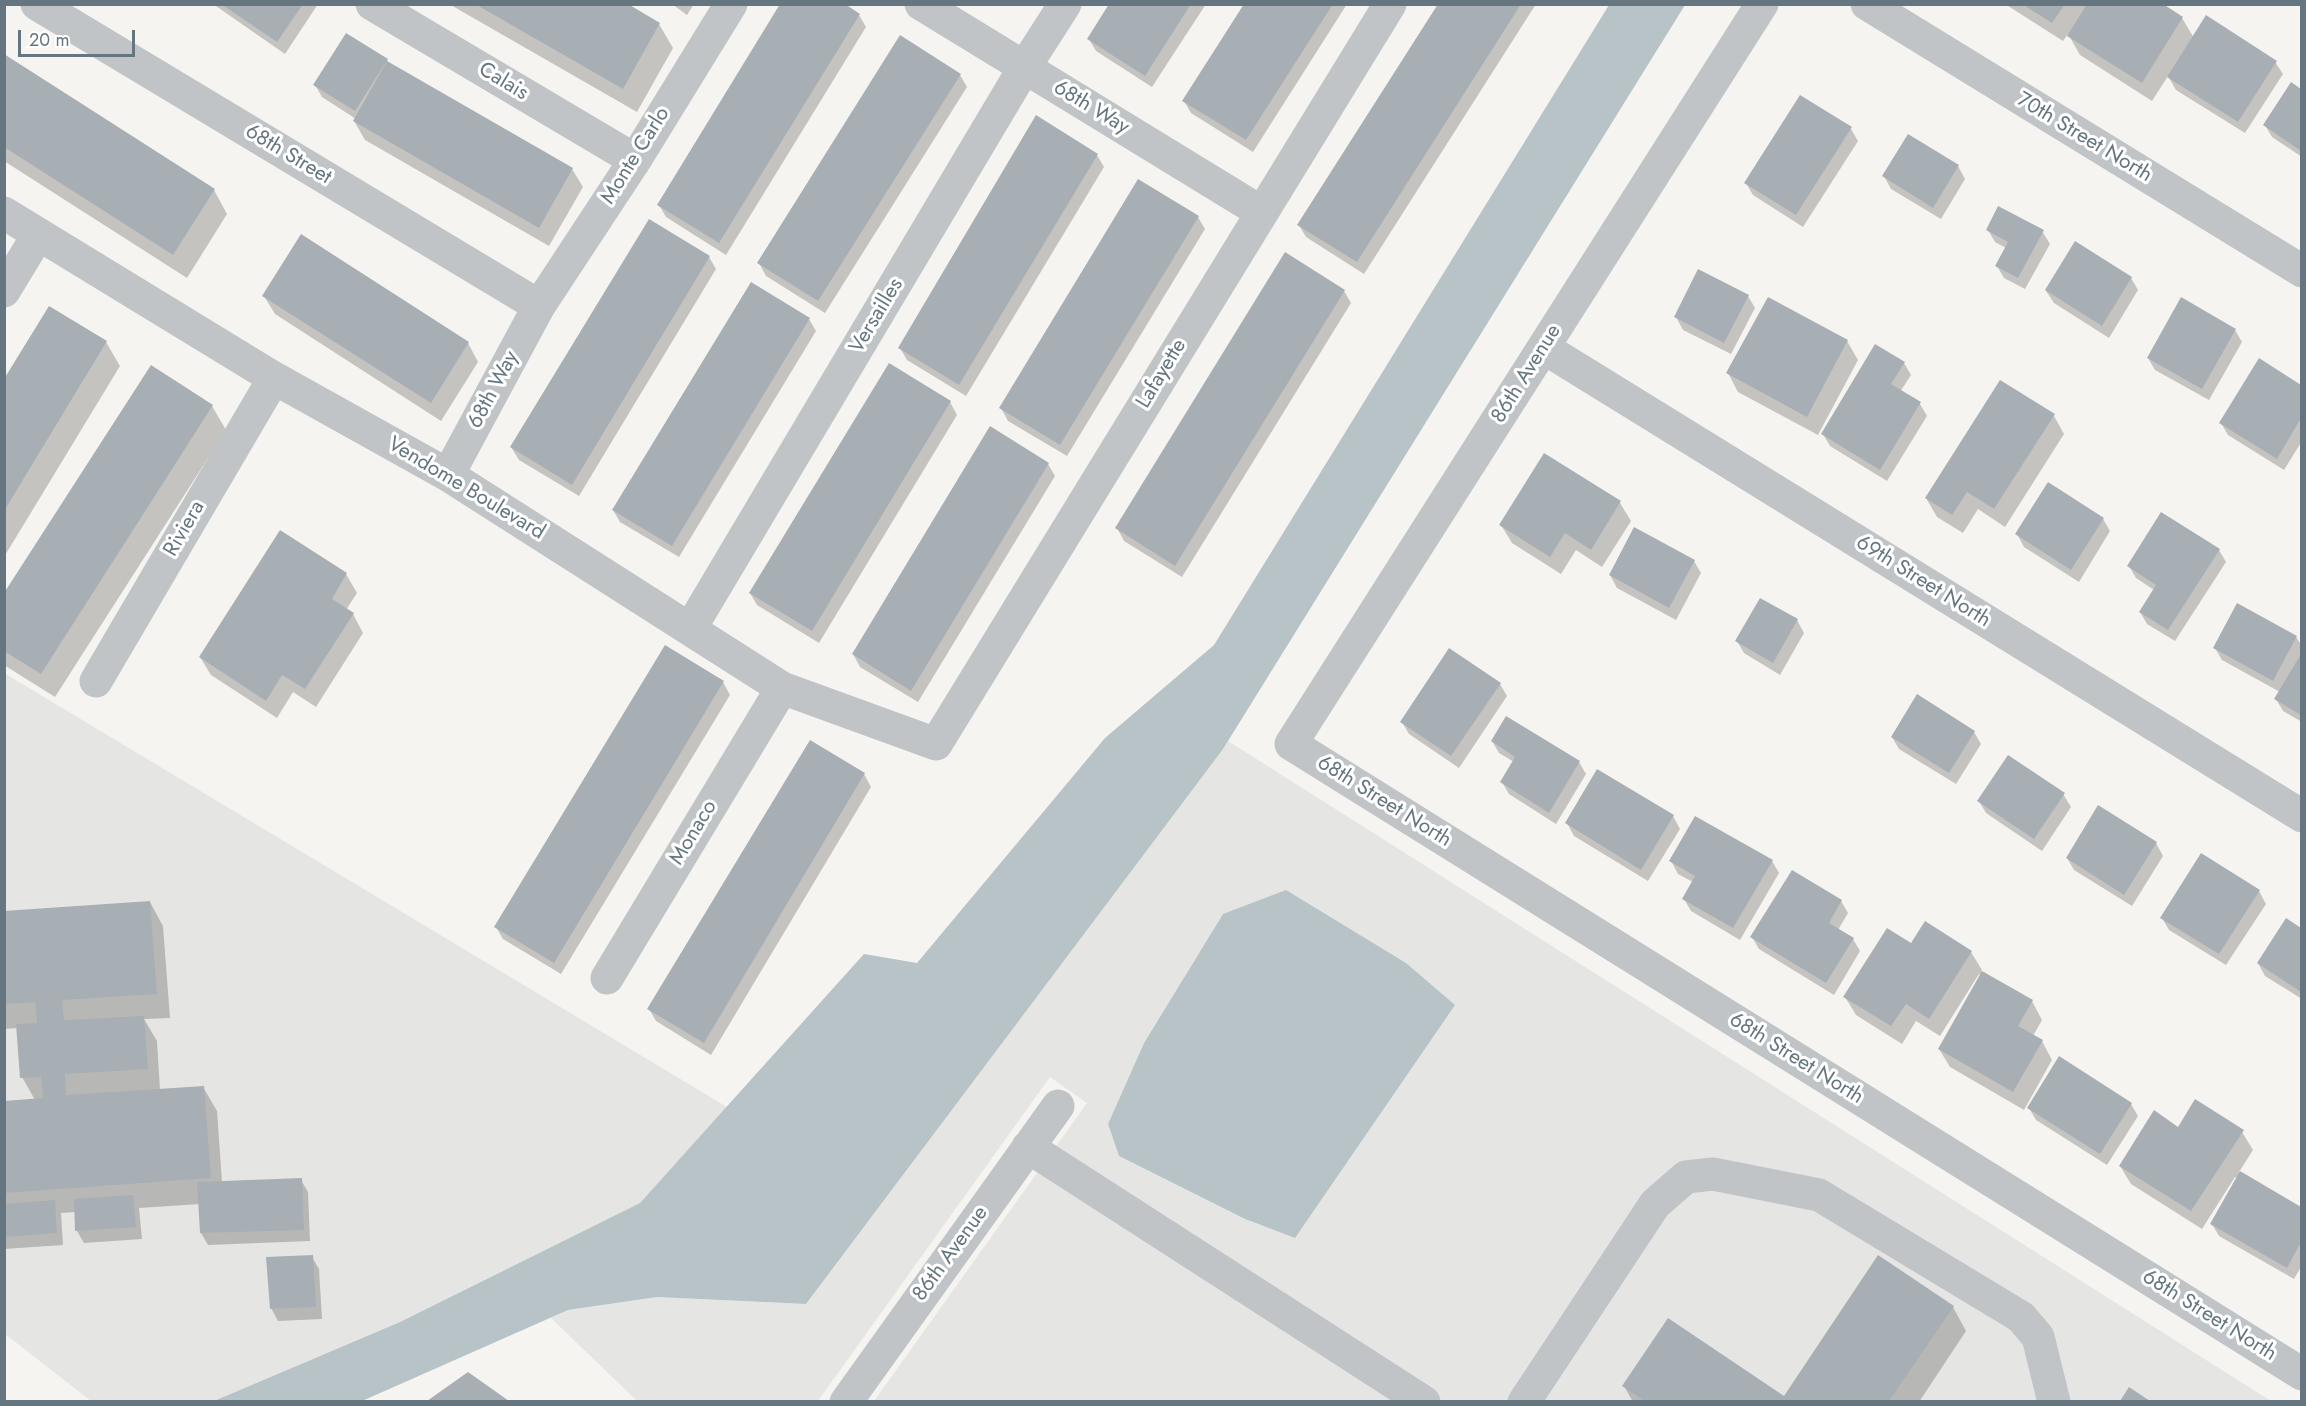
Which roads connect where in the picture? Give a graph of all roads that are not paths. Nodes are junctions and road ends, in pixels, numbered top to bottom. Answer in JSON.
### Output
{"nodes":[{"id":1,"x":38,"y":4,"type":"edge"},
{"id":2,"x":372,"y":4,"type":"edge"},
{"id":3,"x":731,"y":4,"type":"edge"},
{"id":4,"x":921,"y":4,"type":"edge"},
{"id":5,"x":1065,"y":4,"type":"edge"},
{"id":6,"x":1390,"y":4,"type":"edge"},
{"id":7,"x":1762,"y":4,"type":"edge"},
{"id":8,"x":1867,"y":4,"type":"edge"},
{"id":9,"x":1024,"y":68,"type":"junction"},
{"id":10,"x":635,"y":160,"type":"junction"},
{"id":11,"x":1261,"y":212,"type":"junction"},
{"id":12,"x":4,"y":213,"type":"edge"},
{"id":13,"x":38,"y":235,"type":"junction"},
{"id":14,"x":2301,"y":271,"type":"edge"},
{"id":15,"x":4,"y":291,"type":"edge"},
{"id":16,"x":539,"y":306,"type":"junction"},
{"id":17,"x":1544,"y":348,"type":"junction"},
{"id":18,"x":274,"y":378,"type":"junction"},
{"id":19,"x":448,"y":475,"type":"junction"},
{"id":20,"x":690,"y":629,"type":"junction"},
{"id":21,"x":96,"y":681,"type":"dead end"},
{"id":22,"x":782,"y":688,"type":"junction"},
{"id":23,"x":936,"y":744,"type":"joint"},
{"id":24,"x":1291,"y":744,"type":"joint"},
{"id":25,"x":2301,"y":816,"type":"edge"},
{"id":26,"x":607,"y":978,"type":"dead end"},
{"id":27,"x":1058,"y":1106,"type":"dead end"},
{"id":28,"x":1028,"y":1147,"type":"junction"},
{"id":29,"x":2301,"y":1374,"type":"edge"},
{"id":30,"x":1529,"y":1399,"type":"edge"},
{"id":31,"x":846,"y":1401,"type":"edge"},
{"id":32,"x":1424,"y":1401,"type":"edge"},
{"id":33,"x":2054,"y":1401,"type":"edge"}],
"edges":[{"from":1,"to":16,"type":"street","name":"68th Street"},
{"from":2,"to":10,"type":"street","name":"Calais"},
{"from":3,"to":10,"type":"street","name":"Monte Carlo"},
{"from":4,"to":9,"type":"street","name":"68th Way"},
{"from":5,"to":9,"type":"street","name":"Versailles"},
{"from":6,"to":11,"type":"street","name":"Lafayette"},
{"from":7,"to":17,"type":"street","name":"86th Avenue"},
{"from":8,"to":14,"type":"street","name":"70th Street North"},
{"from":9,"to":11,"type":"street","name":"68th Way"},
{"from":9,"to":20,"type":"street","name":"Versailles"},
{"from":10,"to":16,"type":"street","name":"Monte Carlo"},
{"from":11,"to":23,"type":"street","name":"Lafayette"},
{"from":12,"to":13,"type":"street","name":"Vendome Boulevard"},
{"from":13,"to":15,"type":"street"},
{"from":13,"to":18,"type":"street","name":"Vendome Boulevard"},
{"from":16,"to":19,"type":"street","name":"68th Way"},
{"from":17,"to":24,"type":"street","name":"86th Avenue"},
{"from":17,"to":25,"type":"street","name":"69th Street North"},
{"from":18,"to":19,"type":"street","name":"Vendome Boulevard"},
{"from":18,"to":21,"type":"street","name":"Riviera"},
{"from":19,"to":20,"type":"street","name":"Vendome Boulevard"},
{"from":20,"to":22,"type":"street","name":"Vendome Boulevard"},
{"from":22,"to":23,"type":"street","name":"Vendome Boulevard"},
{"from":22,"to":26,"type":"street","name":"Monaco"},
{"from":24,"to":29,"type":"street","name":"68th Street North"},
{"from":27,"to":28,"type":"street","name":"86th Avenue"},
{"from":28,"to":31,"type":"street","name":"86th Avenue"},
{"from":28,"to":32,"type":"street"},
{"from":30,"to":33,"type":"street"}]}
